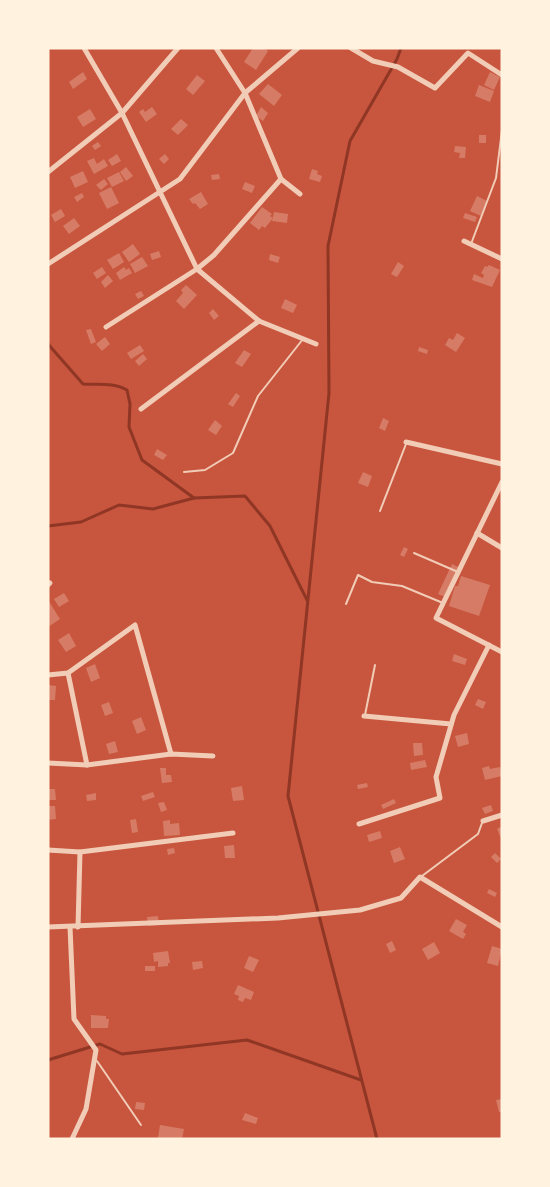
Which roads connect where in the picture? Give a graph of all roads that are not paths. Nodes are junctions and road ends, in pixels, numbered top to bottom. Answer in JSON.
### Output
{"nodes":[{"id":1,"x":84,"y":48,"type":"edge"},
{"id":2,"x":178,"y":48,"type":"edge"},
{"id":3,"x":216,"y":48,"type":"edge"},
{"id":4,"x":298,"y":48,"type":"edge"},
{"id":5,"x":351,"y":48,"type":"edge"},
{"id":6,"x":502,"y":75,"type":"edge"},
{"id":7,"x":245,"y":93,"type":"junction"},
{"id":8,"x":122,"y":113,"type":"junction"},
{"id":9,"x":502,"y":130,"type":"edge"},
{"id":10,"x":48,"y":172,"type":"edge"},
{"id":11,"x":281,"y":179,"type":"junction"},
{"id":12,"x":160,"y":192,"type":"junction"},
{"id":13,"x":300,"y":194,"type":"dead end"},
{"id":14,"x":465,"y":241,"type":"dead end"},
{"id":15,"x":471,"y":244,"type":"junction"},
{"id":16,"x":502,"y":259,"type":"edge"},
{"id":17,"x":48,"y":264,"type":"edge"},
{"id":18,"x":197,"y":269,"type":"junction"},
{"id":19,"x":259,"y":321,"type":"junction"},
{"id":20,"x":106,"y":327,"type":"dead end"},
{"id":21,"x":303,"y":339,"type":"junction"},
{"id":22,"x":316,"y":344,"type":"dead end"},
{"id":23,"x":141,"y":409,"type":"dead end"},
{"id":24,"x":406,"y":442,"type":"joint"},
{"id":25,"x":502,"y":464,"type":"edge"},
{"id":26,"x":184,"y":472,"type":"dead end"},
{"id":27,"x":502,"y":482,"type":"edge"},
{"id":28,"x":380,"y":511,"type":"dead end"},
{"id":29,"x":477,"y":533,"type":"junction"},
{"id":30,"x":502,"y":548,"type":"edge"},
{"id":31,"x":414,"y":553,"type":"dead end"},
{"id":32,"x":458,"y":572,"type":"junction"},
{"id":33,"x":443,"y":603,"type":"junction"},
{"id":34,"x":346,"y":604,"type":"dead end"},
{"id":35,"x":489,"y":645,"type":"junction"},
{"id":36,"x":502,"y":652,"type":"edge"},
{"id":37,"x":375,"y":665,"type":"dead end"},
{"id":38,"x":68,"y":673,"type":"junction"},
{"id":39,"x":48,"y":675,"type":"edge"},
{"id":40,"x":364,"y":716,"type":"joint"},
{"id":41,"x":451,"y":724,"type":"junction"},
{"id":42,"x":171,"y":753,"type":"junction"},
{"id":43,"x":213,"y":756,"type":"dead end"},
{"id":44,"x":48,"y":763,"type":"edge"},
{"id":45,"x":87,"y":765,"type":"junction"},
{"id":46,"x":502,"y":815,"type":"edge"},
{"id":47,"x":483,"y":821,"type":"joint"},
{"id":48,"x":359,"y":824,"type":"dead end"},
{"id":49,"x":233,"y":833,"type":"dead end"},
{"id":50,"x":48,"y":850,"type":"edge"},
{"id":51,"x":80,"y":852,"type":"junction"},
{"id":52,"x":420,"y":877,"type":"junction"},
{"id":53,"x":48,"y":927,"type":"edge"},
{"id":54,"x":70,"y":927,"type":"junction"},
{"id":55,"x":78,"y":927,"type":"junction"},
{"id":56,"x":502,"y":927,"type":"edge"},
{"id":57,"x":95,"y":1058,"type":"junction"},
{"id":58,"x":141,"y":1125,"type":"dead end"},
{"id":59,"x":72,"y":1139,"type":"edge"}],
"edges":[{"from":1,"to":8,"type":"street"},
{"from":2,"to":8,"type":"street"},
{"from":3,"to":7,"type":"street"},
{"from":4,"to":7,"type":"street"},
{"from":5,"to":6,"type":"street"},
{"from":7,"to":11,"type":"street"},
{"from":7,"to":12,"type":"street"},
{"from":8,"to":10,"type":"street"},
{"from":8,"to":12,"type":"street"},
{"from":9,"to":15,"type":"lane"},
{"from":11,"to":13,"type":"street"},
{"from":11,"to":18,"type":"street"},
{"from":12,"to":17,"type":"street"},
{"from":12,"to":18,"type":"street"},
{"from":14,"to":15,"type":"street"},
{"from":15,"to":16,"type":"street"},
{"from":18,"to":19,"type":"street"},
{"from":18,"to":20,"type":"street"},
{"from":19,"to":21,"type":"street"},
{"from":19,"to":23,"type":"street"},
{"from":21,"to":22,"type":"street"},
{"from":21,"to":26,"type":"lane"},
{"from":24,"to":25,"type":"street"},
{"from":24,"to":28,"type":"lane"},
{"from":27,"to":29,"type":"street"},
{"from":29,"to":30,"type":"street"},
{"from":29,"to":32,"type":"street"},
{"from":31,"to":32,"type":"lane"},
{"from":32,"to":33,"type":"street"},
{"from":33,"to":34,"type":"lane"},
{"from":33,"to":35,"type":"street"},
{"from":35,"to":36,"type":"street"},
{"from":35,"to":41,"type":"street"},
{"from":37,"to":40,"type":"lane"},
{"from":38,"to":39,"type":"street"},
{"from":38,"to":42,"type":"street"},
{"from":38,"to":45,"type":"street"},
{"from":40,"to":41,"type":"street"},
{"from":41,"to":48,"type":"street"},
{"from":42,"to":43,"type":"street"},
{"from":42,"to":45,"type":"street"},
{"from":44,"to":45,"type":"street"},
{"from":46,"to":47,"type":"street"},
{"from":47,"to":52,"type":"lane"},
{"from":49,"to":51,"type":"street"},
{"from":50,"to":51,"type":"street"},
{"from":51,"to":55,"type":"street"},
{"from":52,"to":55,"type":"street"},
{"from":52,"to":56,"type":"street"},
{"from":53,"to":54,"type":"street"},
{"from":54,"to":55,"type":"street"},
{"from":54,"to":57,"type":"street"},
{"from":57,"to":58,"type":"lane"},
{"from":57,"to":59,"type":"street"}]}
